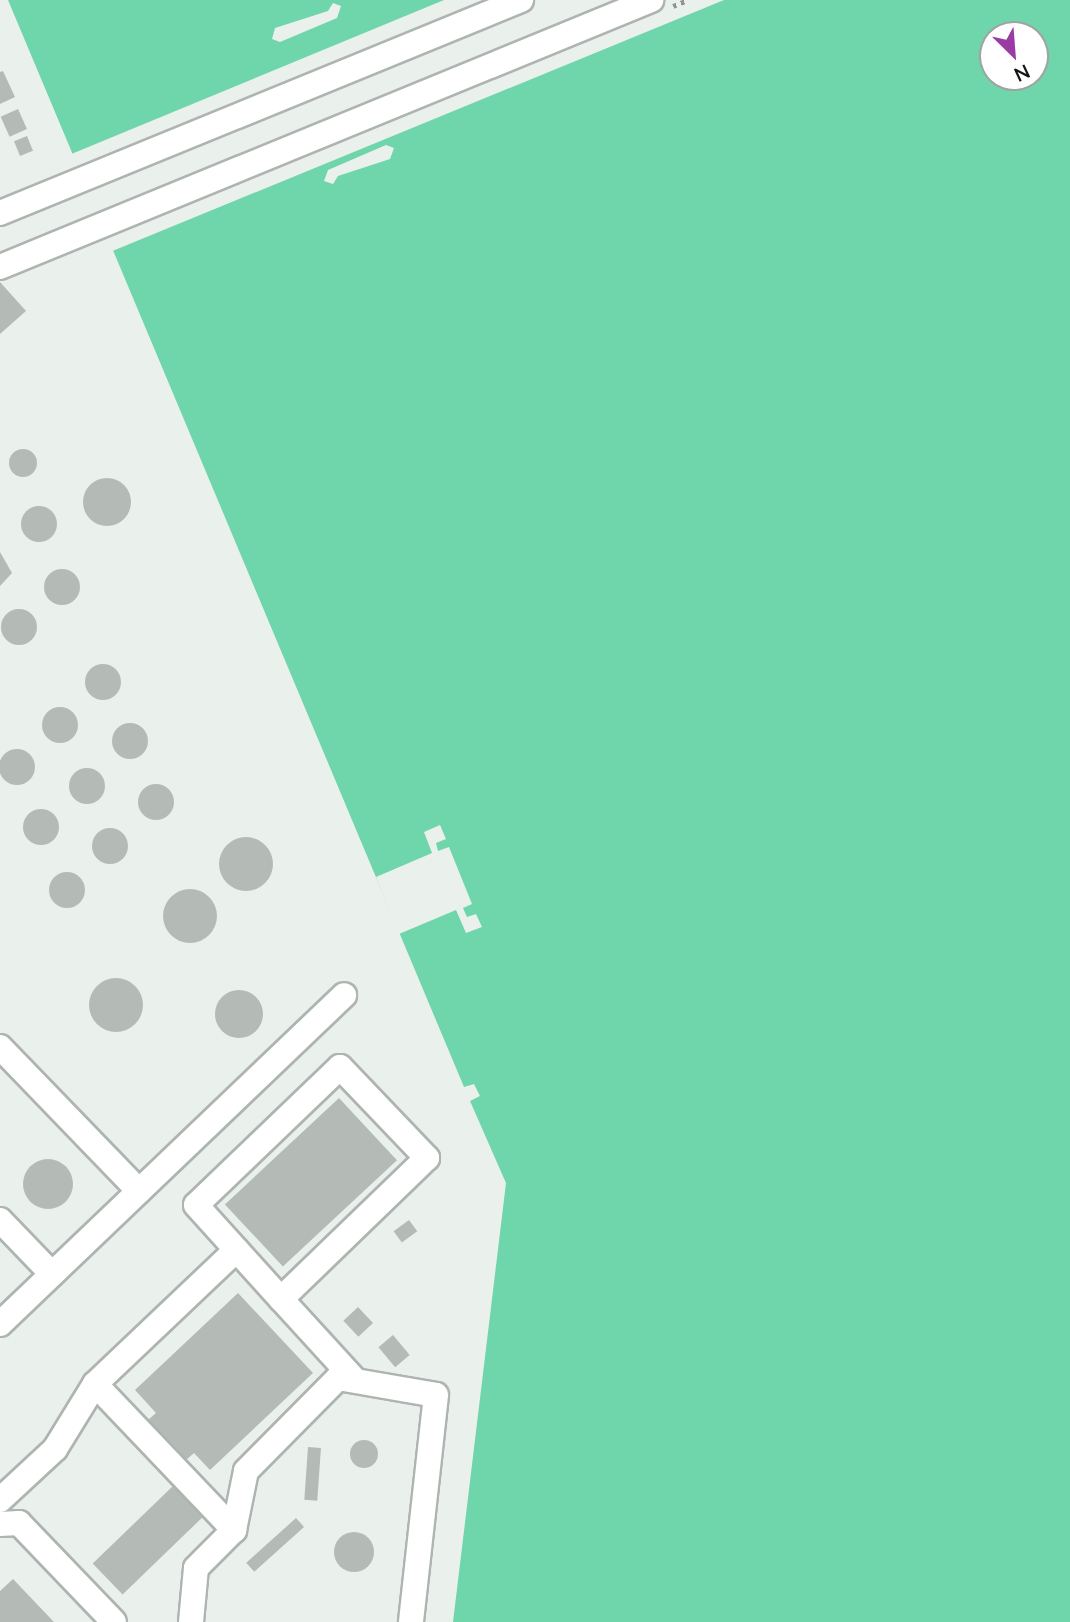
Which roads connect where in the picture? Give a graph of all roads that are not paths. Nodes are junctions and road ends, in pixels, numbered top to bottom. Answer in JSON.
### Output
{"nodes":[{"id":1,"x":521,"y":0,"type":"edge"},
{"id":2,"x":651,"y":0,"type":"edge"},
{"id":3,"x":0,"y":213,"type":"edge"},
{"id":4,"x":0,"y":267,"type":"edge"},
{"id":5,"x":344,"y":995,"type":"dead end"},
{"id":6,"x":0,"y":1046,"type":"edge"},
{"id":7,"x":139,"y":1191,"type":"junction"},
{"id":8,"x":0,"y":1220,"type":"edge"},
{"id":9,"x":236,"y":1250,"type":"junction"},
{"id":10,"x":52,"y":1274,"type":"junction"},
{"id":11,"x":281,"y":1299,"type":"junction"},
{"id":12,"x":0,"y":1324,"type":"edge"},
{"id":13,"x":355,"y":1380,"type":"junction"},
{"id":14,"x":95,"y":1384,"type":"junction"},
{"id":15,"x":0,"y":1500,"type":"edge"},
{"id":16,"x":0,"y":1524,"type":"edge"},
{"id":17,"x":234,"y":1530,"type":"junction"},
{"id":18,"x":114,"y":1622,"type":"edge"},
{"id":19,"x":191,"y":1622,"type":"edge"},
{"id":20,"x":411,"y":1622,"type":"edge"}],
"edges":[{"from":1,"to":3,"type":"street"},
{"from":2,"to":4,"type":"street"},
{"from":5,"to":7,"type":"street"},
{"from":6,"to":7,"type":"street"},
{"from":7,"to":10,"type":"street"},
{"from":8,"to":10,"type":"street"},
{"from":9,"to":11,"type":"street"},
{"from":9,"to":11,"type":"street"},
{"from":9,"to":14,"type":"street"},
{"from":10,"to":12,"type":"street"},
{"from":11,"to":13,"type":"street"},
{"from":13,"to":17,"type":"street"},
{"from":13,"to":20,"type":"street"},
{"from":14,"to":15,"type":"street"},
{"from":14,"to":17,"type":"street"},
{"from":16,"to":18,"type":"street"},
{"from":17,"to":19,"type":"street"}]}
